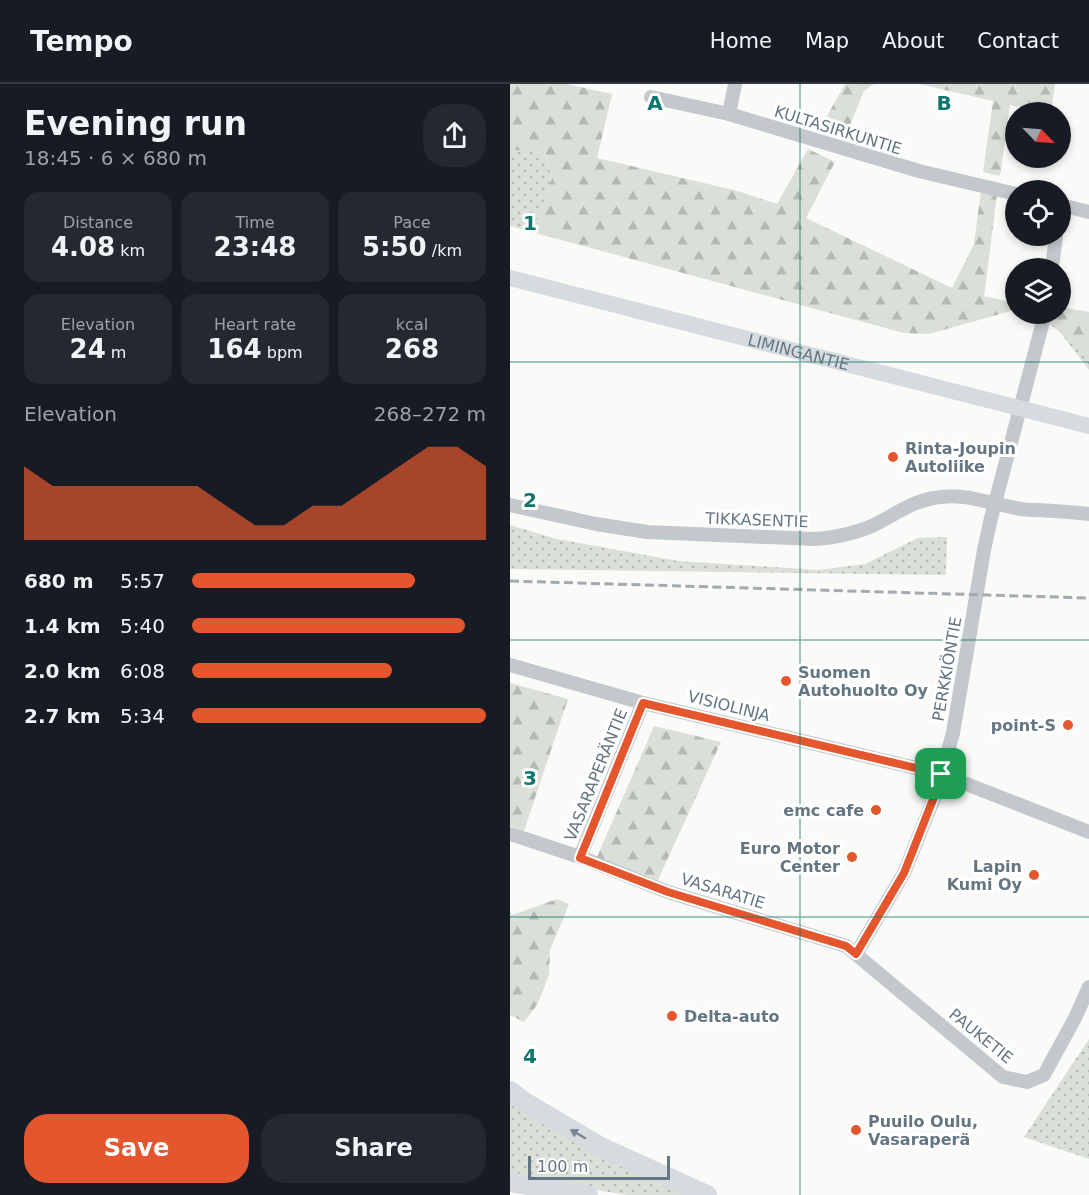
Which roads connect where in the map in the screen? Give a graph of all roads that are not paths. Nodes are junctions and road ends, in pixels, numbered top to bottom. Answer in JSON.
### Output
{"nodes":[{"id":1,"x":735,"y":84,"type":"edge"},
{"id":2,"x":651,"y":97,"type":"dead end"},
{"id":3,"x":729,"y":114,"type":"junction"},
{"id":4,"x":1005,"y":191,"type":"edge"},
{"id":5,"x":1071,"y":208,"type":"edge"},
{"id":6,"x":1089,"y":212,"type":"edge"},
{"id":7,"x":510,"y":278,"type":"edge"},
{"id":8,"x":1042,"y":324,"type":"edge"},
{"id":9,"x":1020,"y":409,"type":"junction"},
{"id":10,"x":1089,"y":426,"type":"edge"},
{"id":11,"x":995,"y":503,"type":"junction"},
{"id":12,"x":510,"y":505,"type":"edge"},
{"id":13,"x":1089,"y":513,"type":"edge"},
{"id":14,"x":510,"y":665,"type":"edge"},
{"id":15,"x":643,"y":703,"type":"junction"},
{"id":16,"x":941,"y":774,"type":"junction"},
{"id":17,"x":1089,"y":832,"type":"edge"},
{"id":18,"x":510,"y":834,"type":"edge"},
{"id":19,"x":580,"y":858,"type":"junction"},
{"id":20,"x":856,"y":954,"type":"junction"},
{"id":21,"x":1089,"y":987,"type":"edge"},
{"id":22,"x":510,"y":1091,"type":"edge"},
{"id":23,"x":510,"y":1182,"type":"edge"},
{"id":24,"x":588,"y":1195,"type":"edge"},
{"id":25,"x":707,"y":1195,"type":"edge"}],
"edges":[{"from":1,"to":3,"type":"street"},
{"from":2,"to":3,"type":"street","name":"KULTASIRKUNTIE"},
{"from":3,"to":4,"type":"street","name":"KULTASIRKUNTIE"},
{"from":5,"to":6,"type":"street"},
{"from":7,"to":9,"type":"main road","name":"LIMINGANTIE"},
{"from":8,"to":9,"type":"street","name":"PERKKIÖNTIE"},
{"from":9,"to":10,"type":"main road","name":"LIMINGANTIE"},
{"from":9,"to":11,"type":"street","name":"PERKKIÖNTIE"},
{"from":11,"to":12,"type":"street","name":"TIKKASENTIE"},
{"from":11,"to":13,"type":"street","name":"TIKKASENTIE"},
{"from":11,"to":16,"type":"street","name":"PERKKIÖNTIE"},
{"from":14,"to":15,"type":"street","name":"VISIOLINJA"},
{"from":15,"to":16,"type":"street","name":"VISIOLINJA"},
{"from":15,"to":19,"type":"street","name":"VASARAPERÄNTIE"},
{"from":16,"to":17,"type":"street","name":"VISIOLINJA"},
{"from":16,"to":20,"type":"street","name":"PERKKIÖNTIE"},
{"from":18,"to":19,"type":"street","name":"VASARAPERÄNTIE"},
{"from":19,"to":20,"type":"street","name":"VASARATIE"},
{"from":20,"to":21,"type":"street","name":"PAUKETIE"},
{"from":25,"to":22,"type":"highway","one_way":true},
{"from":23,"to":24,"type":"highway"}]}
